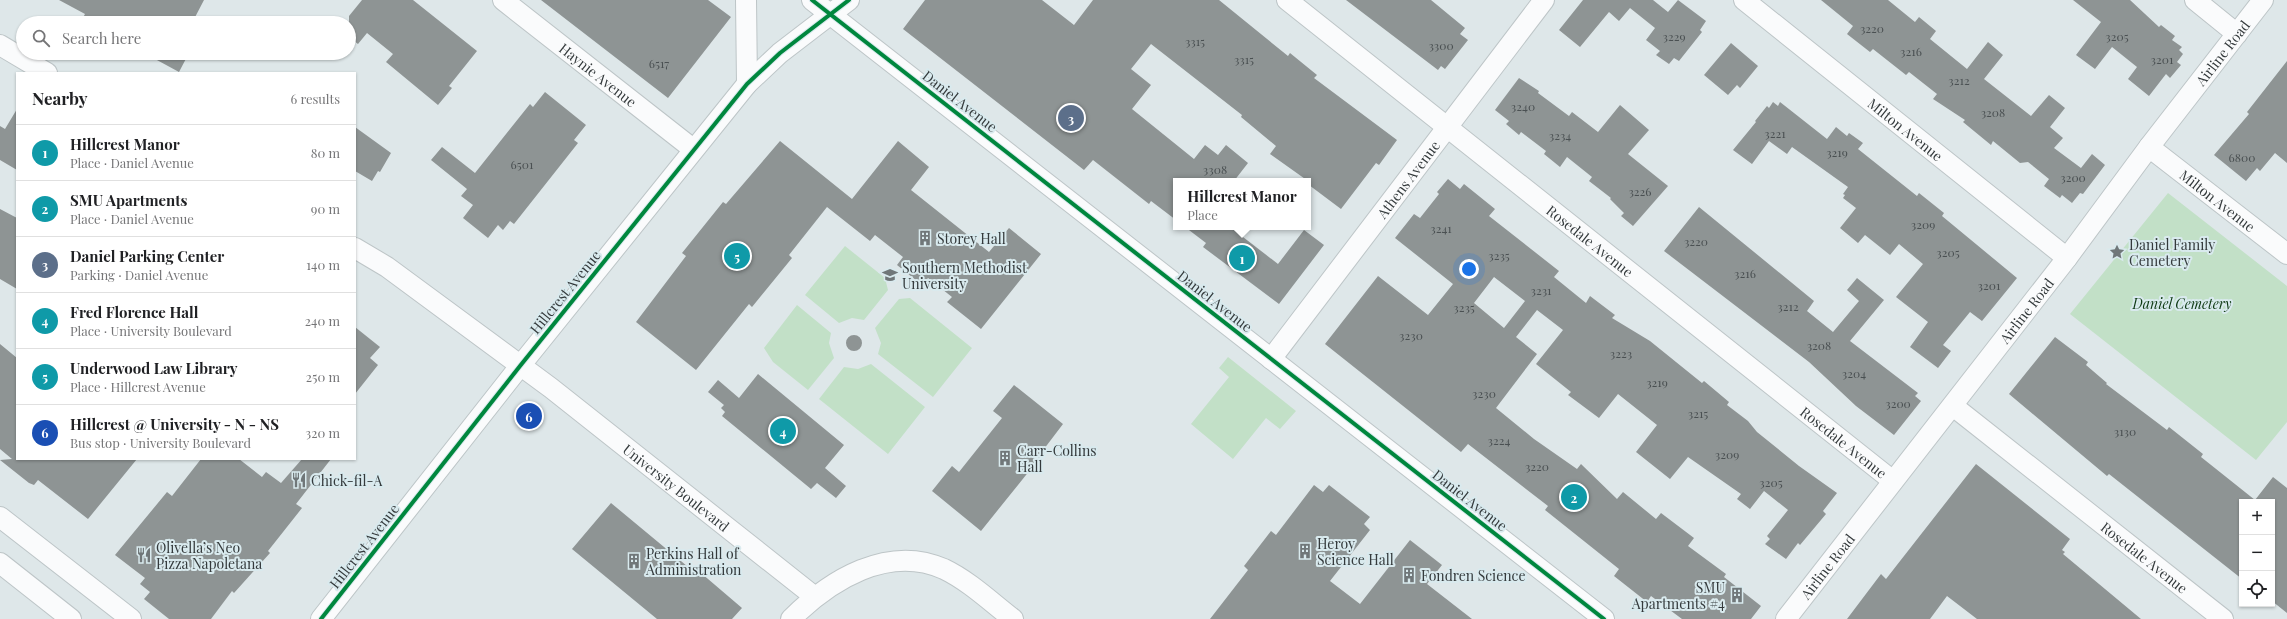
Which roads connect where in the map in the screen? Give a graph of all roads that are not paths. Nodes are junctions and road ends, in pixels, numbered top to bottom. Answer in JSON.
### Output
{"nodes":[{"id":1,"x":503,"y":0,"type":"edge"},
{"id":2,"x":746,"y":0,"type":"edge"},
{"id":3,"x":812,"y":0,"type":"edge"},
{"id":4,"x":849,"y":0,"type":"edge"},
{"id":5,"x":1288,"y":0,"type":"edge"},
{"id":6,"x":1544,"y":0,"type":"edge"},
{"id":7,"x":1744,"y":0,"type":"edge"},
{"id":8,"x":2195,"y":0,"type":"edge"},
{"id":9,"x":2263,"y":0,"type":"edge"},
{"id":10,"x":830,"y":14,"type":"junction"},
{"id":11,"x":2236,"y":34,"type":"junction"},
{"id":12,"x":0,"y":45,"type":"edge"},
{"id":13,"x":16,"y":55,"type":"edge"},
{"id":14,"x":25,"y":60,"type":"edge"},
{"id":15,"x":45,"y":72,"type":"edge"},
{"id":16,"x":747,"y":84,"type":"junction"},
{"id":17,"x":1447,"y":128,"type":"junction"},
{"id":18,"x":2149,"y":147,"type":"junction"},
{"id":19,"x":694,"y":149,"type":"junction"},
{"id":20,"x":356,"y":249,"type":"edge"},
{"id":21,"x":2287,"y":254,"type":"edge"},
{"id":22,"x":2067,"y":258,"type":"junction"},
{"id":23,"x":1271,"y":359,"type":"junction"},
{"id":24,"x":520,"y":366,"type":"junction"},
{"id":25,"x":1953,"y":406,"type":"junction"},
{"id":26,"x":1894,"y":481,"type":"junction"},
{"id":27,"x":0,"y":517,"type":"edge"},
{"id":28,"x":0,"y":563,"type":"edge"},
{"id":29,"x":815,"y":597,"type":"junction"},
{"id":30,"x":70,"y":619,"type":"edge"},
{"id":31,"x":131,"y":619,"type":"edge"},
{"id":32,"x":321,"y":619,"type":"edge"},
{"id":33,"x":791,"y":619,"type":"edge"},
{"id":34,"x":1013,"y":619,"type":"edge"},
{"id":35,"x":1604,"y":619,"type":"edge"},
{"id":36,"x":1786,"y":619,"type":"edge"},
{"id":37,"x":2223,"y":619,"type":"edge"}],
"edges":[{"from":1,"to":19,"type":"street","name":"Haynie Avenue"},
{"from":2,"to":16,"type":"street"},
{"from":3,"to":10,"type":"street","name":"Daniel Avenue"},
{"from":4,"to":10,"type":"street","name":"Hillcrest Avenue"},
{"from":5,"to":17,"type":"street","name":"Rosedale Avenue"},
{"from":6,"to":17,"type":"street","name":"Athens Avenue"},
{"from":7,"to":22,"type":"street","name":"Milton Avenue"},
{"from":8,"to":11,"type":"street"},
{"from":9,"to":11,"type":"street","name":"Airline Road"},
{"from":10,"to":16,"type":"street","name":"Hillcrest Avenue"},
{"from":10,"to":23,"type":"street","name":"Daniel Avenue"},
{"from":11,"to":18,"type":"street","name":"Airline Road"},
{"from":12,"to":13,"type":"street"},
{"from":14,"to":15,"type":"street"},
{"from":16,"to":19,"type":"street","name":"Hillcrest Avenue"},
{"from":17,"to":23,"type":"street","name":"Athens Avenue"},
{"from":17,"to":26,"type":"street","name":"Rosedale Avenue"},
{"from":18,"to":21,"type":"street","name":"Milton Avenue"},
{"from":18,"to":22,"type":"street","name":"Airline Road"},
{"from":19,"to":24,"type":"street","name":"Hillcrest Avenue"},
{"from":20,"to":24,"type":"street","name":"University Boulevard"},
{"from":22,"to":25,"type":"street","name":"Airline Road"},
{"from":23,"to":35,"type":"street","name":"Daniel Avenue"},
{"from":24,"to":29,"type":"street","name":"University Boulevard"},
{"from":24,"to":32,"type":"street","name":"Hillcrest Avenue"},
{"from":25,"to":26,"type":"street","name":"Airline Road"},
{"from":25,"to":37,"type":"street","name":"Rosedale Avenue"},
{"from":26,"to":36,"type":"street","name":"Airline Road"},
{"from":27,"to":31,"type":"street"},
{"from":28,"to":30,"type":"street"},
{"from":29,"to":33,"type":"street"},
{"from":29,"to":34,"type":"street"}]}
